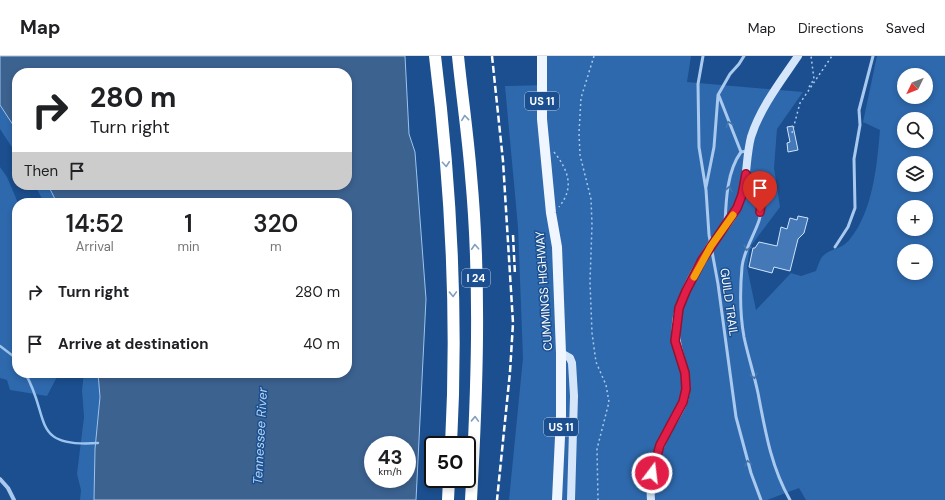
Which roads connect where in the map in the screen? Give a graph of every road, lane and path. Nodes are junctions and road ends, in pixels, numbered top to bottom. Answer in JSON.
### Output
{"nodes":[{"id":1,"x":434,"y":56,"type":"edge"},
{"id":2,"x":458,"y":56,"type":"edge"},
{"id":3,"x":542,"y":56,"type":"edge"},
{"id":4,"x":594,"y":56,"type":"edge"},
{"id":5,"x":703,"y":56,"type":"edge"},
{"id":6,"x":744,"y":56,"type":"edge"},
{"id":7,"x":798,"y":56,"type":"edge"},
{"id":8,"x":811,"y":56,"type":"edge"},
{"id":9,"x":832,"y":56,"type":"edge"},
{"id":10,"x":873,"y":56,"type":"edge"},
{"id":11,"x":808,"y":90,"type":"junction"},
{"id":12,"x":718,"y":95,"type":"junction"},
{"id":13,"x":792,"y":133,"type":"dead end"},
{"id":14,"x":544,"y":143,"type":"junction"},
{"id":15,"x":745,"y":151,"type":"junction"},
{"id":16,"x":746,"y":174,"type":"junction"},
{"id":17,"x":706,"y":190,"type":"junction"},
{"id":18,"x":551,"y":213,"type":"junction"},
{"id":19,"x":725,"y":227,"type":"junction"},
{"id":20,"x":711,"y":246,"type":"junction"},
{"id":21,"x":835,"y":247,"type":"dead end"},
{"id":22,"x":561,"y":353,"type":"junction"},
{"id":23,"x":451,"y":436,"type":"edge"},
{"id":24,"x":0,"y":479,"type":"edge"},
{"id":25,"x":449,"y":488,"type":"edge"},
{"id":26,"x":14,"y":500,"type":"edge"},
{"id":27,"x":448,"y":500,"type":"edge"},
{"id":28,"x":471,"y":500,"type":"edge"},
{"id":29,"x":557,"y":500,"type":"edge"},
{"id":30,"x":571,"y":500,"type":"edge"},
{"id":31,"x":598,"y":500,"type":"edge"},
{"id":32,"x":651,"y":500,"type":"edge"},
{"id":33,"x":761,"y":500,"type":"edge"},
{"id":34,"x":790,"y":500,"type":"edge"}],
"edges":[{"from":1,"to":23,"type":"highway","number":"I 24","one_way":true},
{"from":28,"to":2,"type":"highway","number":"I 24","one_way":true},
{"from":3,"to":14,"type":"main road","name":"CUMMINGS HIGHWAY","number":"US 11"},
{"from":4,"to":31,"type":"path"},
{"from":5,"to":17,"type":"lane","name":"GUILD TRAIL"},
{"from":6,"to":12,"type":"lane"},
{"from":7,"to":15,"type":"main road"},
{"from":8,"to":11,"type":"path"},
{"from":9,"to":11,"type":"path"},
{"from":10,"to":21,"type":"lane"},
{"from":11,"to":13,"type":"path"},
{"from":15,"to":12,"type":"lane","one_way":true},
{"from":12,"to":17,"type":"lane"},
{"from":14,"to":18,"type":"main road","name":"CUMMINGS HIGHWAY","number":"US 11"},
{"from":14,"to":18,"type":"path"},
{"from":15,"to":16,"type":"main road"},
{"from":19,"to":15,"type":"lane","one_way":true},
{"from":16,"to":19,"type":"main road"},
{"from":16,"to":34,"type":"lane","one_way":true},
{"from":17,"to":20,"type":"lane","name":"GUILD TRAIL"},
{"from":18,"to":22,"type":"main road","name":"CUMMINGS HIGHWAY","number":"US 11"},
{"from":19,"to":20,"type":"main road"},
{"from":20,"to":32,"type":"main road"},
{"from":33,"to":20,"type":"lane","name":"GUILD TRAIL","one_way":true},
{"from":22,"to":29,"type":"main road","name":"CUMMINGS HIGHWAY","number":"US 11"},
{"from":22,"to":30,"type":"main road"},
{"from":24,"to":26,"type":"street"},
{"from":25,"to":27,"type":"highway"}]}
